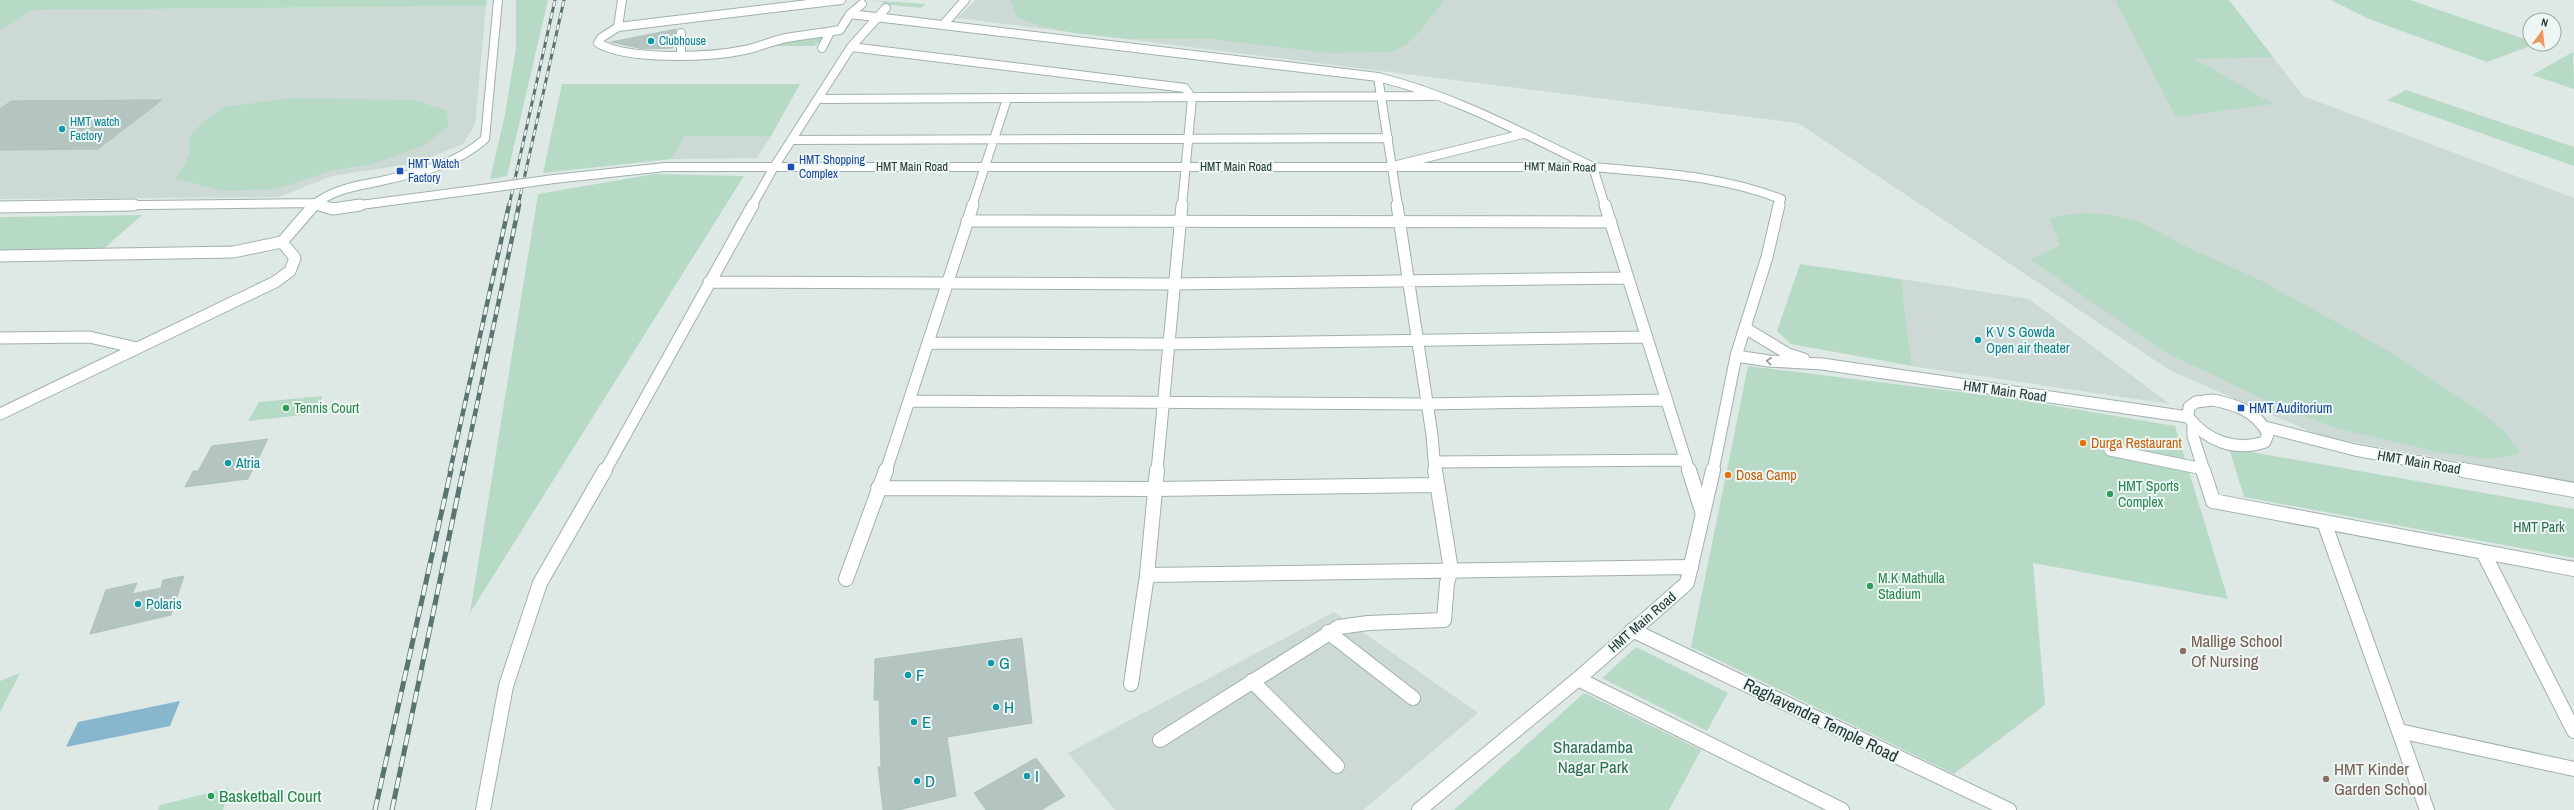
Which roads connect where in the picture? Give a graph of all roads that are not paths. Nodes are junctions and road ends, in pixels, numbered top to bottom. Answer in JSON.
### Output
{"nodes":[{"id":1,"x":498,"y":0,"type":"edge"},
{"id":2,"x":622,"y":0,"type":"edge"},
{"id":3,"x":841,"y":0,"type":"edge"},
{"id":4,"x":848,"y":0,"type":"edge"},
{"id":5,"x":965,"y":0,"type":"edge"},
{"id":6,"x":775,"y":8,"type":"edge"},
{"id":7,"x":886,"y":8,"type":"dead end"},
{"id":8,"x":850,"y":14,"type":"junction"},
{"id":9,"x":876,"y":17,"type":"junction"},
{"id":10,"x":943,"y":25,"type":"junction"},
{"id":11,"x":618,"y":27,"type":"junction"},
{"id":12,"x":830,"y":32,"type":"junction"},
{"id":13,"x":682,"y":33,"type":"dead end"},
{"id":14,"x":851,"y":47,"type":"junction"},
{"id":15,"x":822,"y":48,"type":"dead end"},
{"id":16,"x":681,"y":55,"type":"junction"},
{"id":17,"x":1378,"y":77,"type":"junction"},
{"id":18,"x":1442,"y":95,"type":"junction"},
{"id":19,"x":1192,"y":98,"type":"junction"},
{"id":20,"x":1381,"y":98,"type":"junction"},
{"id":21,"x":818,"y":99,"type":"junction"},
{"id":22,"x":1007,"y":99,"type":"junction"},
{"id":23,"x":1523,"y":134,"type":"junction"},
{"id":24,"x":1388,"y":138,"type":"junction"},
{"id":25,"x":994,"y":139,"type":"junction"},
{"id":26,"x":1188,"y":139,"type":"junction"},
{"id":27,"x":791,"y":140,"type":"junction"},
{"id":28,"x":1393,"y":166,"type":"junction"},
{"id":29,"x":774,"y":167,"type":"junction"},
{"id":30,"x":984,"y":167,"type":"junction"},
{"id":31,"x":1185,"y":167,"type":"junction"},
{"id":32,"x":1593,"y":167,"type":"junction"},
{"id":33,"x":316,"y":203,"type":"junction"},
{"id":34,"x":264,"y":205,"type":"junction"},
{"id":35,"x":0,"y":207,"type":"edge"},
{"id":36,"x":0,"y":214,"type":"edge"},
{"id":37,"x":967,"y":221,"type":"junction"},
{"id":38,"x":1180,"y":221,"type":"junction"},
{"id":39,"x":1611,"y":222,"type":"junction"},
{"id":40,"x":1401,"y":223,"type":"junction"},
{"id":41,"x":282,"y":242,"type":"junction"},
{"id":42,"x":0,"y":256,"type":"edge"},
{"id":43,"x":1628,"y":278,"type":"junction"},
{"id":44,"x":709,"y":282,"type":"junction"},
{"id":45,"x":1410,"y":282,"type":"junction"},
{"id":46,"x":947,"y":283,"type":"junction"},
{"id":47,"x":1174,"y":284,"type":"junction"},
{"id":48,"x":1745,"y":328,"type":"junction"},
{"id":49,"x":1647,"y":337,"type":"junction"},
{"id":50,"x":0,"y":338,"type":"edge"},
{"id":51,"x":1418,"y":341,"type":"junction"},
{"id":52,"x":928,"y":343,"type":"junction"},
{"id":53,"x":1169,"y":344,"type":"junction"},
{"id":54,"x":137,"y":348,"type":"junction"},
{"id":55,"x":1736,"y":356,"type":"junction"},
{"id":56,"x":1822,"y":364,"type":"junction"},
{"id":57,"x":1667,"y":400,"type":"junction"},
{"id":58,"x":909,"y":401,"type":"junction"},
{"id":59,"x":1163,"y":403,"type":"junction"},
{"id":60,"x":1427,"y":404,"type":"junction"},
{"id":61,"x":0,"y":414,"type":"edge"},
{"id":62,"x":2190,"y":422,"type":"junction"},
{"id":63,"x":2265,"y":427,"type":"junction"},
{"id":64,"x":2110,"y":450,"type":"dead end"},
{"id":65,"x":1686,"y":460,"type":"junction"},
{"id":66,"x":1436,"y":462,"type":"junction"},
{"id":67,"x":2203,"y":469,"type":"junction"},
{"id":68,"x":1436,"y":485,"type":"junction"},
{"id":69,"x":878,"y":488,"type":"junction"},
{"id":70,"x":1156,"y":489,"type":"junction"},
{"id":71,"x":2574,"y":490,"type":"edge"},
{"id":72,"x":1704,"y":517,"type":"junction"},
{"id":73,"x":2324,"y":522,"type":"junction"},
{"id":74,"x":2483,"y":552,"type":"junction"},
{"id":75,"x":1691,"y":567,"type":"junction"},
{"id":76,"x":2574,"y":569,"type":"edge"},
{"id":77,"x":1451,"y":570,"type":"junction"},
{"id":78,"x":1148,"y":574,"type":"junction"},
{"id":79,"x":846,"y":579,"type":"dead end"},
{"id":80,"x":1632,"y":630,"type":"junction"},
{"id":81,"x":1328,"y":632,"type":"junction"},
{"id":82,"x":1578,"y":679,"type":"junction"},
{"id":83,"x":1252,"y":682,"type":"junction"},
{"id":84,"x":1131,"y":684,"type":"dead end"},
{"id":85,"x":1413,"y":698,"type":"dead end"},
{"id":86,"x":2399,"y":731,"type":"junction"},
{"id":87,"x":2574,"y":731,"type":"edge"},
{"id":88,"x":1160,"y":740,"type":"dead end"},
{"id":89,"x":1337,"y":766,"type":"dead end"},
{"id":90,"x":2574,"y":769,"type":"edge"},
{"id":91,"x":483,"y":810,"type":"edge"},
{"id":92,"x":1419,"y":810,"type":"edge"},
{"id":93,"x":1842,"y":810,"type":"edge"},
{"id":94,"x":2009,"y":810,"type":"edge"},
{"id":95,"x":2427,"y":810,"type":"edge"}],
"edges":[{"from":1,"to":33,"type":"street"},
{"from":2,"to":11,"type":"street"},
{"from":3,"to":6,"type":"street"},
{"from":4,"to":8,"type":"street"},
{"from":5,"to":10,"type":"street"},
{"from":6,"to":11,"type":"street"},
{"from":7,"to":9,"type":"street"},
{"from":8,"to":9,"type":"street"},
{"from":8,"to":12,"type":"street"},
{"from":9,"to":10,"type":"street"},
{"from":9,"to":14,"type":"street"},
{"from":10,"to":17,"type":"street"},
{"from":11,"to":16,"type":"street"},
{"from":12,"to":15,"type":"street"},
{"from":12,"to":16,"type":"street"},
{"from":13,"to":16,"type":"street"},
{"from":14,"to":19,"type":"street"},
{"from":14,"to":21,"type":"street"},
{"from":17,"to":18,"type":"street"},
{"from":17,"to":20,"type":"street"},
{"from":18,"to":20,"type":"street"},
{"from":18,"to":23,"type":"street"},
{"from":19,"to":20,"type":"street"},
{"from":19,"to":22,"type":"street"},
{"from":19,"to":26,"type":"street"},
{"from":20,"to":24,"type":"street"},
{"from":21,"to":22,"type":"street"},
{"from":21,"to":27,"type":"street"},
{"from":22,"to":25,"type":"street"},
{"from":23,"to":28,"type":"street"},
{"from":23,"to":32,"type":"street"},
{"from":24,"to":26,"type":"street"},
{"from":24,"to":28,"type":"street"},
{"from":25,"to":26,"type":"street"},
{"from":25,"to":27,"type":"street"},
{"from":25,"to":30,"type":"street"},
{"from":26,"to":31,"type":"street"},
{"from":27,"to":29,"type":"street"},
{"from":28,"to":31,"type":"street","name":"HMT Main Road"},
{"from":28,"to":32,"type":"street","name":"HMT Main Road"},
{"from":28,"to":40,"type":"street"},
{"from":29,"to":30,"type":"street","name":"HMT Main Road"},
{"from":29,"to":33,"type":"street","name":"HMT Main Road","bridge":true},
{"from":29,"to":44,"type":"street"},
{"from":30,"to":31,"type":"street","name":"HMT Main Road"},
{"from":30,"to":37,"type":"street"},
{"from":31,"to":38,"type":"street"},
{"from":32,"to":39,"type":"street"},
{"from":32,"to":48,"type":"street","name":"HMT Main Road"},
{"from":33,"to":34,"type":"street"},
{"from":33,"to":41,"type":"street"},
{"from":34,"to":35,"type":"street"},
{"from":34,"to":36,"type":"street"},
{"from":37,"to":38,"type":"street"},
{"from":37,"to":46,"type":"street"},
{"from":38,"to":40,"type":"street"},
{"from":38,"to":47,"type":"street"},
{"from":39,"to":40,"type":"street"},
{"from":39,"to":43,"type":"street"},
{"from":40,"to":45,"type":"street"},
{"from":41,"to":42,"type":"street"},
{"from":41,"to":54,"type":"street"},
{"from":43,"to":45,"type":"street"},
{"from":43,"to":49,"type":"street"},
{"from":44,"to":46,"type":"street"},
{"from":44,"to":91,"type":"street"},
{"from":45,"to":47,"type":"street"},
{"from":45,"to":51,"type":"street"},
{"from":46,"to":47,"type":"street"},
{"from":46,"to":52,"type":"street"},
{"from":47,"to":53,"type":"street"},
{"from":48,"to":55,"type":"street","name":"HMT Main Road"},
{"from":48,"to":56,"type":"street","name":"HMT Main Road"},
{"from":49,"to":51,"type":"street"},
{"from":49,"to":57,"type":"street"},
{"from":50,"to":54,"type":"street"},
{"from":51,"to":53,"type":"street"},
{"from":51,"to":60,"type":"street"},
{"from":52,"to":53,"type":"street"},
{"from":52,"to":58,"type":"street"},
{"from":53,"to":59,"type":"street"},
{"from":54,"to":61,"type":"street"},
{"from":56,"to":55,"type":"street","name":"HMT Main Road","one_way":true},
{"from":55,"to":72,"type":"street","name":"HMT Main Road"},
{"from":56,"to":62,"type":"street","name":"HMT Main Road"},
{"from":57,"to":60,"type":"street"},
{"from":57,"to":65,"type":"street"},
{"from":58,"to":59,"type":"street"},
{"from":58,"to":69,"type":"street"},
{"from":59,"to":60,"type":"street"},
{"from":59,"to":70,"type":"street"},
{"from":60,"to":66,"type":"street"},
{"from":62,"to":63,"type":"street"},
{"from":62,"to":63,"type":"street"},
{"from":62,"to":67,"type":"street"},
{"from":63,"to":71,"type":"street","name":"HMT Main Road"},
{"from":64,"to":67,"type":"street"},
{"from":65,"to":66,"type":"street"},
{"from":65,"to":72,"type":"street"},
{"from":66,"to":68,"type":"street"},
{"from":67,"to":73,"type":"street"},
{"from":68,"to":70,"type":"street"},
{"from":68,"to":77,"type":"street"},
{"from":69,"to":70,"type":"street"},
{"from":69,"to":79,"type":"street"},
{"from":70,"to":78,"type":"street"},
{"from":72,"to":75,"type":"street","name":"HMT Main Road"},
{"from":73,"to":74,"type":"street"},
{"from":73,"to":86,"type":"street"},
{"from":74,"to":76,"type":"street"},
{"from":74,"to":87,"type":"street"},
{"from":75,"to":77,"type":"street"},
{"from":75,"to":80,"type":"street","name":"HMT Main Road"},
{"from":77,"to":78,"type":"street"},
{"from":77,"to":81,"type":"street"},
{"from":78,"to":84,"type":"street"},
{"from":80,"to":82,"type":"street","name":"HMT Main Road"},
{"from":80,"to":94,"type":"street","name":"Raghavendra Temple Road"},
{"from":81,"to":83,"type":"street"},
{"from":81,"to":85,"type":"street"},
{"from":82,"to":92,"type":"street","name":"HMT Main Road"},
{"from":82,"to":93,"type":"street"},
{"from":83,"to":88,"type":"street"},
{"from":83,"to":89,"type":"street"},
{"from":86,"to":90,"type":"street"},
{"from":86,"to":95,"type":"street"}]}
